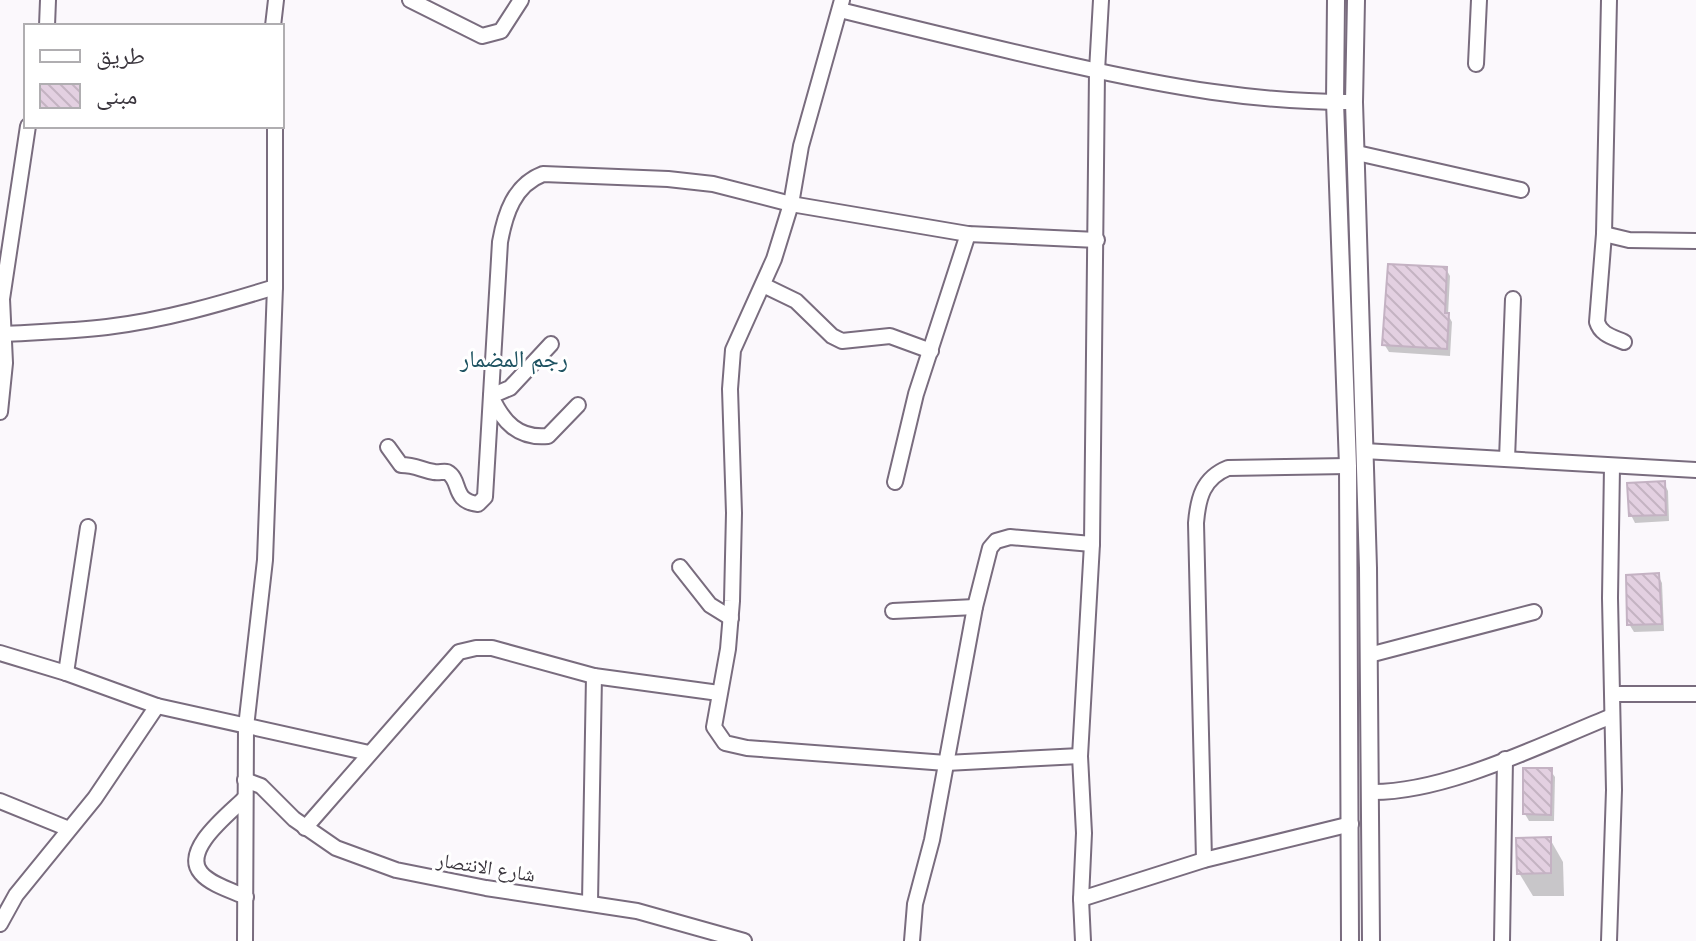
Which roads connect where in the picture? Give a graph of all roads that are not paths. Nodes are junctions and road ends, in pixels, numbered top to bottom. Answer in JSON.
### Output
{"nodes":[{"id":1,"x":48,"y":0,"type":"edge"},
{"id":2,"x":276,"y":0,"type":"edge"},
{"id":3,"x":410,"y":0,"type":"edge"},
{"id":4,"x":521,"y":0,"type":"edge"},
{"id":5,"x":1101,"y":0,"type":"edge"},
{"id":6,"x":1336,"y":0,"type":"edge"},
{"id":7,"x":1356,"y":0,"type":"edge"},
{"id":8,"x":1479,"y":0,"type":"edge"},
{"id":9,"x":1609,"y":0,"type":"edge"},
{"id":10,"x":841,"y":5,"type":"edge"},
{"id":11,"x":47,"y":24,"type":"edge"},
{"id":12,"x":273,"y":24,"type":"edge"},
{"id":13,"x":1476,"y":64,"type":"dead end"},
{"id":14,"x":1097,"y":71,"type":"junction"},
{"id":15,"x":1335,"y":102,"type":"junction"},
{"id":16,"x":1354,"y":102,"type":"junction"},
{"id":17,"x":28,"y":128,"type":"edge"},
{"id":18,"x":275,"y":128,"type":"edge"},
{"id":19,"x":1357,"y":153,"type":"junction"},
{"id":20,"x":1521,"y":190,"type":"dead end"},
{"id":21,"x":791,"y":204,"type":"junction"},
{"id":22,"x":968,"y":234,"type":"junction"},
{"id":23,"x":1604,"y":234,"type":"junction"},
{"id":24,"x":1097,"y":240,"type":"junction"},
{"id":25,"x":1696,"y":241,"type":"edge"},
{"id":26,"x":763,"y":285,"type":"junction"},
{"id":27,"x":275,"y":287,"type":"junction"},
{"id":28,"x":1513,"y":299,"type":"dead end"},
{"id":29,"x":3,"y":334,"type":"junction"},
{"id":30,"x":1624,"y":342,"type":"dead end"},
{"id":31,"x":551,"y":344,"type":"dead end"},
{"id":32,"x":931,"y":351,"type":"junction"},
{"id":33,"x":491,"y":396,"type":"junction"},
{"id":34,"x":578,"y":405,"type":"dead end"},
{"id":35,"x":0,"y":412,"type":"edge"},
{"id":36,"x":388,"y":447,"type":"dead end"},
{"id":37,"x":1364,"y":451,"type":"junction"},
{"id":38,"x":1507,"y":459,"type":"junction"},
{"id":39,"x":1348,"y":466,"type":"junction"},
{"id":40,"x":1612,"y":466,"type":"junction"},
{"id":41,"x":1696,"y":470,"type":"edge"},
{"id":42,"x":895,"y":482,"type":"dead end"},
{"id":43,"x":88,"y":527,"type":"dead end"},
{"id":44,"x":1092,"y":544,"type":"junction"},
{"id":45,"x":680,"y":567,"type":"dead end"},
{"id":46,"x":975,"y":607,"type":"junction"},
{"id":47,"x":893,"y":611,"type":"dead end"},
{"id":48,"x":1534,"y":612,"type":"dead end"},
{"id":49,"x":731,"y":618,"type":"junction"},
{"id":50,"x":0,"y":653,"type":"edge"},
{"id":51,"x":1369,"y":655,"type":"junction"},
{"id":52,"x":66,"y":673,"type":"junction"},
{"id":53,"x":594,"y":676,"type":"junction"},
{"id":54,"x":719,"y":693,"type":"junction"},
{"id":55,"x":1613,"y":694,"type":"junction"},
{"id":56,"x":1696,"y":694,"type":"edge"},
{"id":57,"x":157,"y":706,"type":"junction"},
{"id":58,"x":1612,"y":716,"type":"junction"},
{"id":59,"x":246,"y":727,"type":"junction"},
{"id":60,"x":369,"y":753,"type":"junction"},
{"id":61,"x":1080,"y":756,"type":"junction"},
{"id":62,"x":1505,"y":759,"type":"junction"},
{"id":63,"x":946,"y":763,"type":"junction"},
{"id":64,"x":245,"y":780,"type":"junction"},
{"id":65,"x":1371,"y":792,"type":"junction"},
{"id":66,"x":245,"y":798,"type":"junction"},
{"id":67,"x":0,"y":801,"type":"edge"},
{"id":68,"x":1351,"y":824,"type":"junction"},
{"id":69,"x":305,"y":828,"type":"junction"},
{"id":70,"x":69,"y":829,"type":"junction"},
{"id":71,"x":1204,"y":860,"type":"junction"},
{"id":72,"x":16,"y":895,"type":"junction"},
{"id":73,"x":246,"y":897,"type":"junction"},
{"id":74,"x":1081,"y":899,"type":"junction"},
{"id":75,"x":0,"y":900,"type":"edge"},
{"id":76,"x":590,"y":902,"type":"junction"},
{"id":77,"x":0,"y":924,"type":"edge"},
{"id":78,"x":245,"y":941,"type":"edge"},
{"id":79,"x":744,"y":941,"type":"edge"},
{"id":80,"x":912,"y":941,"type":"edge"},
{"id":81,"x":1083,"y":941,"type":"edge"},
{"id":82,"x":1350,"y":941,"type":"edge"},
{"id":83,"x":1371,"y":941,"type":"edge"},
{"id":84,"x":1502,"y":941,"type":"edge"},
{"id":85,"x":1609,"y":941,"type":"edge"}],
"edges":[{"from":1,"to":11,"type":"street"},
{"from":2,"to":12,"type":"street"},
{"from":3,"to":4,"type":"street"},
{"from":5,"to":14,"type":"street"},
{"from":6,"to":15,"type":"street"},
{"from":7,"to":16,"type":"street"},
{"from":8,"to":13,"type":"street"},
{"from":9,"to":23,"type":"street"},
{"from":10,"to":14,"type":"street"},
{"from":10,"to":21,"type":"street"},
{"from":14,"to":15,"type":"street"},
{"from":14,"to":24,"type":"street"},
{"from":15,"to":16,"type":"street"},
{"from":15,"to":39,"type":"street"},
{"from":16,"to":19,"type":"street"},
{"from":17,"to":29,"type":"street"},
{"from":18,"to":27,"type":"street"},
{"from":19,"to":20,"type":"street"},
{"from":19,"to":37,"type":"street"},
{"from":21,"to":22,"type":"street"},
{"from":21,"to":26,"type":"street"},
{"from":21,"to":33,"type":"street"},
{"from":22,"to":24,"type":"street"},
{"from":22,"to":32,"type":"street"},
{"from":23,"to":25,"type":"street"},
{"from":23,"to":30,"type":"street"},
{"from":24,"to":44,"type":"street"},
{"from":26,"to":32,"type":"street"},
{"from":26,"to":49,"type":"street"},
{"from":27,"to":29,"type":"street"},
{"from":27,"to":59,"type":"street"},
{"from":28,"to":38,"type":"street"},
{"from":29,"to":35,"type":"street"},
{"from":31,"to":33,"type":"street"},
{"from":32,"to":42,"type":"street"},
{"from":33,"to":34,"type":"street"},
{"from":33,"to":36,"type":"street"},
{"from":37,"to":38,"type":"street"},
{"from":37,"to":51,"type":"street"},
{"from":38,"to":40,"type":"street"},
{"from":39,"to":68,"type":"street"},
{"from":39,"to":71,"type":"street"},
{"from":40,"to":41,"type":"street"},
{"from":40,"to":55,"type":"street"},
{"from":43,"to":52,"type":"street"},
{"from":44,"to":46,"type":"street"},
{"from":44,"to":61,"type":"street"},
{"from":45,"to":49,"type":"street"},
{"from":46,"to":47,"type":"street"},
{"from":46,"to":63,"type":"street"},
{"from":48,"to":51,"type":"street"},
{"from":49,"to":54,"type":"street"},
{"from":50,"to":52,"type":"street"},
{"from":51,"to":65,"type":"street"},
{"from":52,"to":57,"type":"street"},
{"from":53,"to":54,"type":"street"},
{"from":53,"to":60,"type":"street"},
{"from":53,"to":76,"type":"street"},
{"from":54,"to":63,"type":"street"},
{"from":55,"to":56,"type":"street"},
{"from":55,"to":58,"type":"street"},
{"from":57,"to":59,"type":"street"},
{"from":57,"to":70,"type":"street"},
{"from":58,"to":62,"type":"street"},
{"from":58,"to":85,"type":"street"},
{"from":59,"to":60,"type":"street"},
{"from":59,"to":64,"type":"street"},
{"from":60,"to":69,"type":"street"},
{"from":61,"to":63,"type":"street"},
{"from":61,"to":74,"type":"street"},
{"from":62,"to":65,"type":"street"},
{"from":62,"to":84,"type":"street"},
{"from":63,"to":80,"type":"street"},
{"from":64,"to":66,"type":"street"},
{"from":64,"to":69,"type":"street","name":"شارع الانتصار"},
{"from":65,"to":83,"type":"street"},
{"from":66,"to":73,"type":"street"},
{"from":66,"to":73,"type":"street"},
{"from":67,"to":70,"type":"street"},
{"from":68,"to":71,"type":"street"},
{"from":68,"to":82,"type":"street"},
{"from":69,"to":76,"type":"street","name":"شارع الانتصار"},
{"from":70,"to":72,"type":"street"},
{"from":71,"to":74,"type":"street"},
{"from":72,"to":75,"type":"street"},
{"from":72,"to":77,"type":"street"},
{"from":73,"to":78,"type":"street"},
{"from":74,"to":81,"type":"street"},
{"from":76,"to":79,"type":"street","name":"شارع الانتصار"}]}
